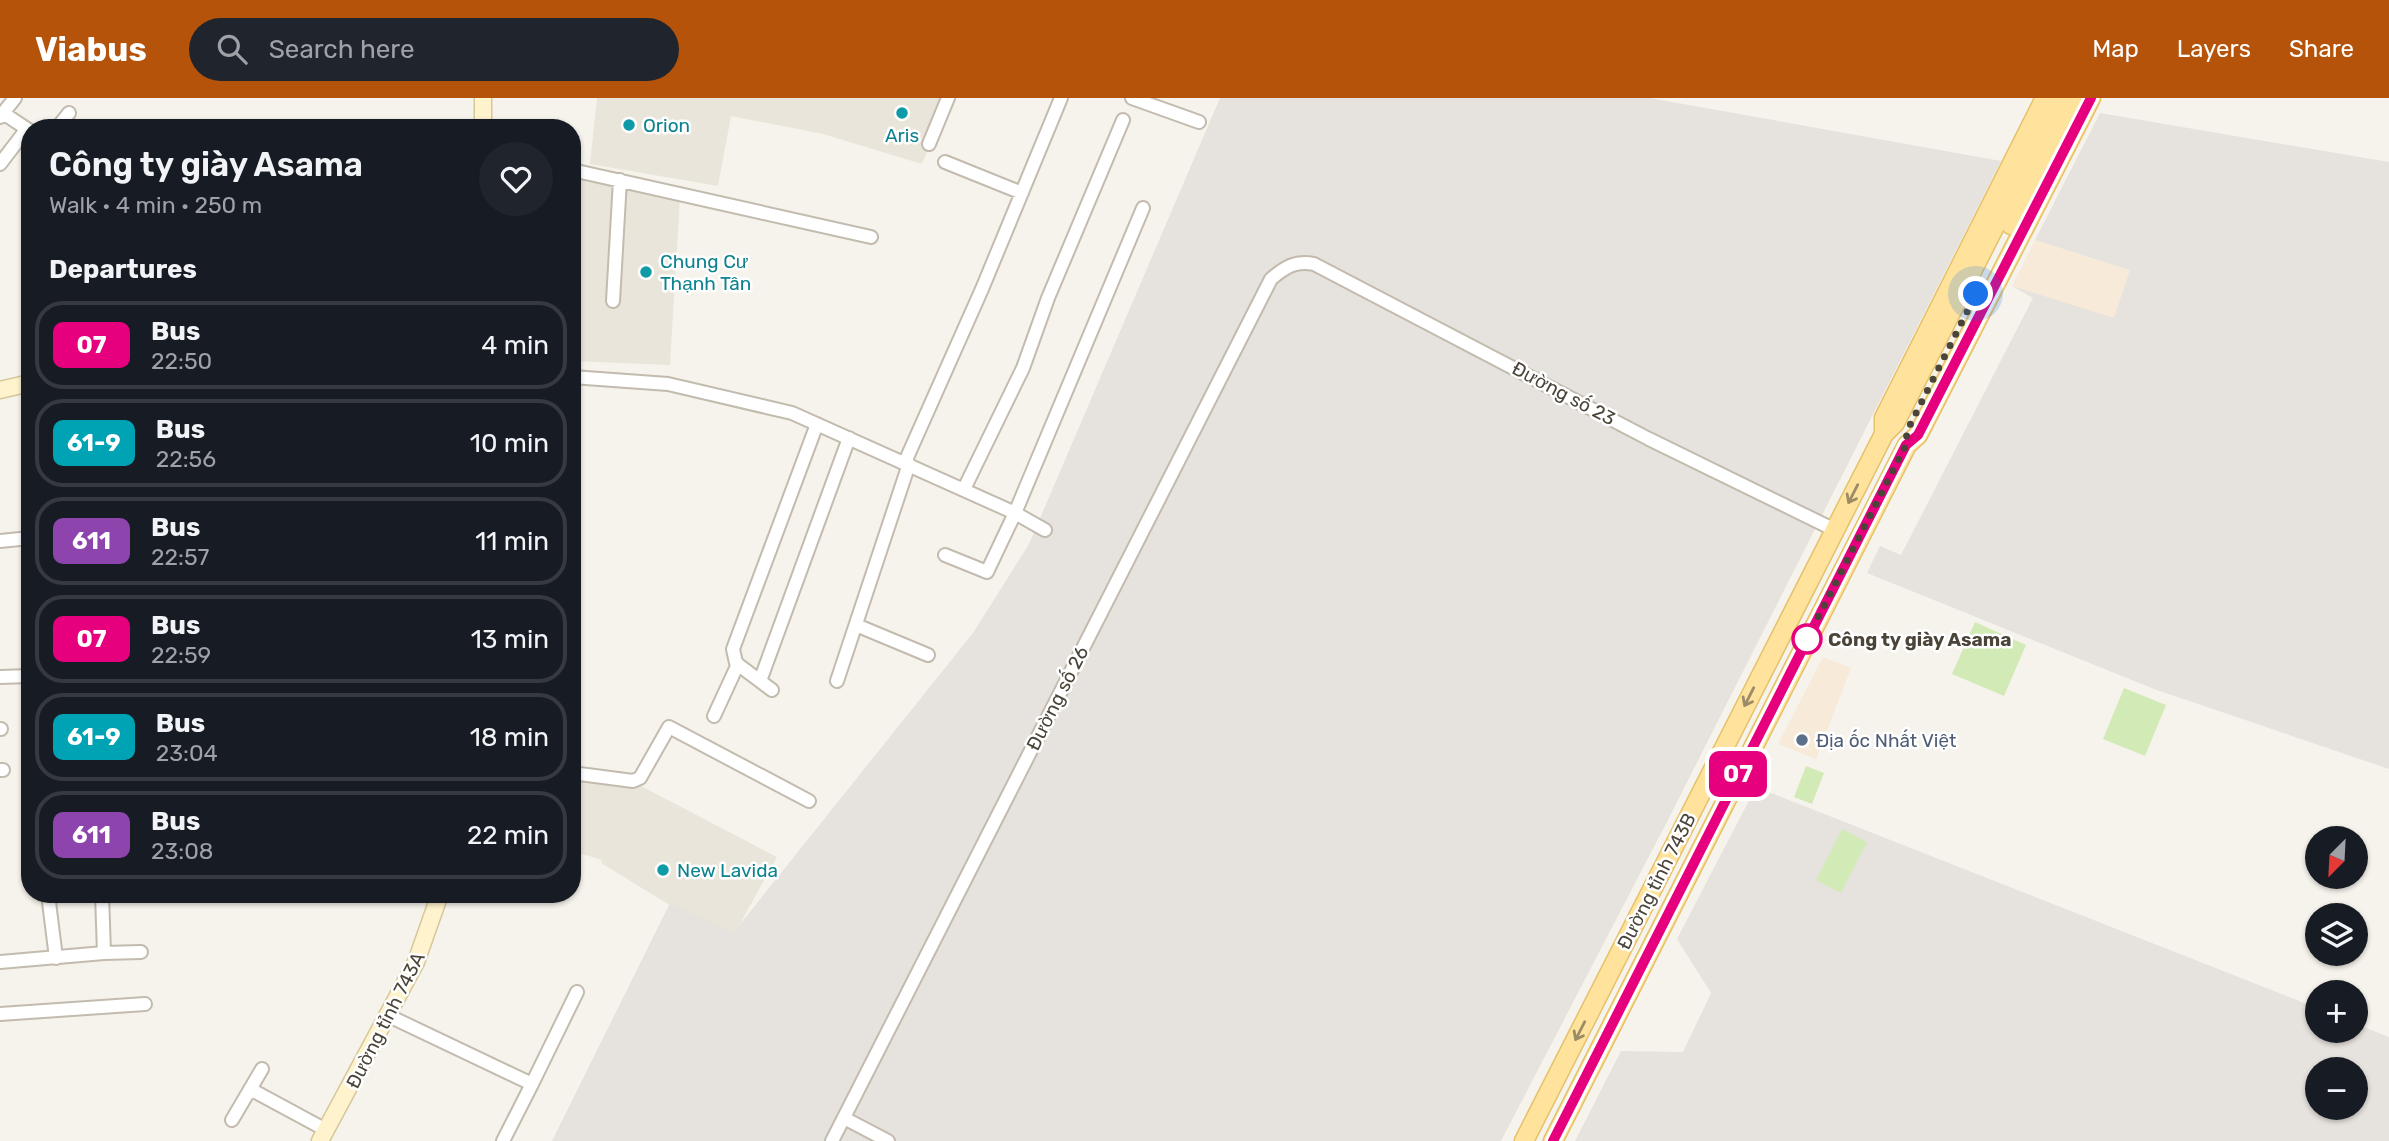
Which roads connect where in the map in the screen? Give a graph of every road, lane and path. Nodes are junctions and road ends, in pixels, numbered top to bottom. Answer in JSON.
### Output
{"nodes":[{"id":1,"x":15,"y":98,"type":"edge"},
{"id":2,"x":482,"y":98,"type":"edge"},
{"id":3,"x":948,"y":98,"type":"edge"},
{"id":4,"x":1061,"y":98,"type":"edge"},
{"id":5,"x":1132,"y":98,"type":"edge"},
{"id":6,"x":2045,"y":98,"type":"edge"},
{"id":7,"x":2060,"y":98,"type":"edge"},
{"id":8,"x":2076,"y":98,"type":"edge"},
{"id":9,"x":2091,"y":98,"type":"edge"},
{"id":10,"x":69,"y":113,"type":"dead end"},
{"id":11,"x":2,"y":115,"type":"edge"},
{"id":12,"x":64,"y":119,"type":"edge"},
{"id":13,"x":483,"y":119,"type":"edge"},
{"id":14,"x":1123,"y":120,"type":"dead end"},
{"id":15,"x":1199,"y":122,"type":"dead end"},
{"id":16,"x":21,"y":127,"type":"edge"},
{"id":17,"x":21,"y":139,"type":"edge"},
{"id":18,"x":929,"y":144,"type":"dead end"},
{"id":19,"x":945,"y":162,"type":"dead end"},
{"id":20,"x":0,"y":164,"type":"edge"},
{"id":21,"x":581,"y":172,"type":"edge"},
{"id":22,"x":620,"y":180,"type":"junction"},
{"id":23,"x":1023,"y":193,"type":"junction"},
{"id":24,"x":1143,"y":208,"type":"dead end"},
{"id":25,"x":871,"y":237,"type":"dead end"},
{"id":26,"x":1292,"y":264,"type":"joint"},
{"id":27,"x":613,"y":301,"type":"dead end"},
{"id":28,"x":581,"y":378,"type":"edge"},
{"id":29,"x":21,"y":385,"type":"edge"},
{"id":30,"x":0,"y":390,"type":"edge"},
{"id":31,"x":1910,"y":408,"type":"junction"},
{"id":32,"x":817,"y":424,"type":"junction"},
{"id":33,"x":1884,"y":434,"type":"junction"},
{"id":34,"x":849,"y":438,"type":"junction"},
{"id":35,"x":1906,"y":445,"type":"junction"},
{"id":36,"x":907,"y":463,"type":"junction"},
{"id":37,"x":964,"y":489,"type":"junction"},
{"id":38,"x":1015,"y":513,"type":"junction"},
{"id":39,"x":1045,"y":530,"type":"dead end"},
{"id":40,"x":1835,"y":530,"type":"junction"},
{"id":41,"x":21,"y":539,"type":"edge"},
{"id":42,"x":0,"y":541,"type":"edge"},
{"id":43,"x":945,"y":555,"type":"dead end"},
{"id":44,"x":856,"y":625,"type":"junction"},
{"id":45,"x":928,"y":655,"type":"dead end"},
{"id":46,"x":738,"y":664,"type":"junction"},
{"id":47,"x":21,"y":676,"type":"edge"},
{"id":48,"x":0,"y":677,"type":"edge"},
{"id":49,"x":760,"y":681,"type":"junction"},
{"id":50,"x":837,"y":681,"type":"dead end"},
{"id":51,"x":772,"y":690,"type":"dead end"},
{"id":52,"x":714,"y":716,"type":"dead end"},
{"id":53,"x":581,"y":774,"type":"edge"},
{"id":54,"x":809,"y":801,"type":"dead end"},
{"id":55,"x":49,"y":903,"type":"edge"},
{"id":56,"x":102,"y":903,"type":"edge"},
{"id":57,"x":437,"y":903,"type":"edge"},
{"id":58,"x":141,"y":952,"type":"dead end"},
{"id":59,"x":104,"y":953,"type":"junction"},
{"id":60,"x":56,"y":958,"type":"junction"},
{"id":61,"x":0,"y":962,"type":"edge"},
{"id":62,"x":1602,"y":985,"type":"junction"},
{"id":63,"x":577,"y":992,"type":"dead end"},
{"id":64,"x":1625,"y":997,"type":"junction"},
{"id":65,"x":145,"y":1004,"type":"dead end"},
{"id":66,"x":0,"y":1014,"type":"edge"},
{"id":67,"x":389,"y":1016,"type":"junction"},
{"id":68,"x":261,"y":1069,"type":"dead end"},
{"id":69,"x":532,"y":1084,"type":"junction"},
{"id":70,"x":250,"y":1089,"type":"junction"},
{"id":71,"x":844,"y":1118,"type":"junction"},
{"id":72,"x":232,"y":1120,"type":"dead end"},
{"id":73,"x":323,"y":1136,"type":"edge"},
{"id":74,"x":836,"y":1140,"type":"edge"},
{"id":75,"x":503,"y":1141,"type":"edge"},
{"id":76,"x":888,"y":1141,"type":"edge"},
{"id":77,"x":1524,"y":1141,"type":"edge"},
{"id":78,"x":1553,"y":1141,"type":"edge"}],
"edges":[{"from":1,"to":11,"type":"street"},
{"from":2,"to":13,"type":"main road"},
{"from":3,"to":18,"type":"street"},
{"from":4,"to":23,"type":"street"},
{"from":5,"to":15,"type":"street"},
{"from":6,"to":33,"type":"main road","name":"Đường tỉnh 743B"},
{"from":7,"to":31,"type":"main road"},
{"from":8,"to":31,"type":"main road"},
{"from":9,"to":35,"type":"main road","name":"Đường tỉnh 743B"},
{"from":10,"to":12,"type":"street"},
{"from":11,"to":16,"type":"street"},
{"from":14,"to":37,"type":"street"},
{"from":17,"to":20,"type":"street"},
{"from":19,"to":23,"type":"street"},
{"from":21,"to":22,"type":"street"},
{"from":22,"to":25,"type":"street"},
{"from":22,"to":27,"type":"street"},
{"from":23,"to":36,"type":"street"},
{"from":24,"to":38,"type":"street"},
{"from":26,"to":40,"type":"street","name":"Đường số 23"},
{"from":26,"to":71,"type":"street","name":"Đường số 26"},
{"from":28,"to":32,"type":"street"},
{"from":29,"to":30,"type":"main road"},
{"from":31,"to":33,"type":"main road","name":"Đường tỉnh 743B"},
{"from":31,"to":35,"type":"main road","name":"Đường tỉnh 743B"},
{"from":32,"to":34,"type":"street"},
{"from":32,"to":46,"type":"street"},
{"from":33,"to":40,"type":"main road","name":"Đường tỉnh 743B","one_way":true},
{"from":34,"to":36,"type":"street"},
{"from":34,"to":49,"type":"street"},
{"from":35,"to":64,"type":"main road","name":"Đường tỉnh 743B"},
{"from":36,"to":37,"type":"street"},
{"from":36,"to":44,"type":"street"},
{"from":37,"to":38,"type":"street"},
{"from":38,"to":39,"type":"street"},
{"from":38,"to":43,"type":"street"},
{"from":40,"to":62,"type":"main road","name":"Đường tỉnh 743B","one_way":true},
{"from":41,"to":42,"type":"street"},
{"from":44,"to":45,"type":"street"},
{"from":44,"to":50,"type":"street"},
{"from":46,"to":49,"type":"street"},
{"from":46,"to":52,"type":"street"},
{"from":47,"to":48,"type":"street"},
{"from":49,"to":51,"type":"street"},
{"from":53,"to":54,"type":"street"},
{"from":55,"to":60,"type":"street"},
{"from":56,"to":59,"type":"street"},
{"from":57,"to":67,"type":"main road","name":"Đường tỉnh 743A"},
{"from":58,"to":59,"type":"street"},
{"from":59,"to":60,"type":"street"},
{"from":60,"to":61,"type":"street"},
{"from":62,"to":64,"type":"main road"},
{"from":62,"to":77,"type":"main road","name":"Đường tỉnh 743B","one_way":true},
{"from":63,"to":69,"type":"street"},
{"from":64,"to":78,"type":"main road","name":"Đường tỉnh 743B"},
{"from":65,"to":66,"type":"street"},
{"from":67,"to":69,"type":"street"},
{"from":67,"to":73,"type":"main road","name":"Đường tỉnh 743A"},
{"from":68,"to":70,"type":"street"},
{"from":69,"to":75,"type":"street"},
{"from":70,"to":72,"type":"street"},
{"from":70,"to":73,"type":"street"},
{"from":71,"to":74,"type":"street","name":"Đường số 26"},
{"from":71,"to":76,"type":"street"}]}
